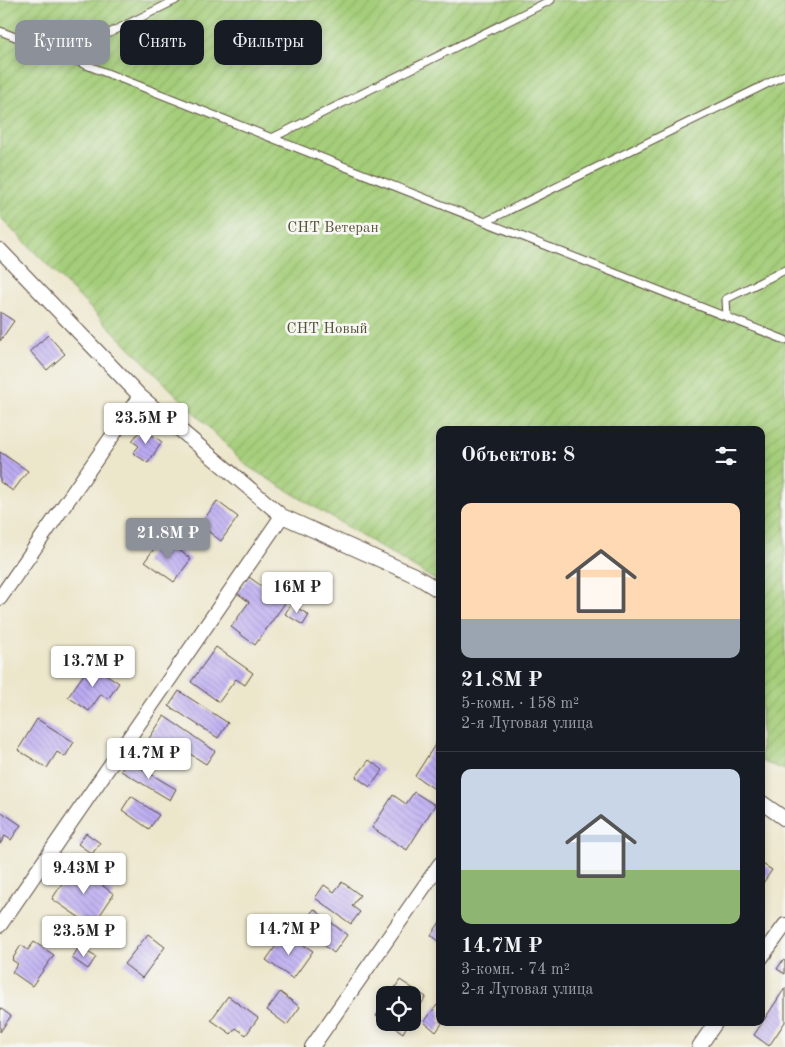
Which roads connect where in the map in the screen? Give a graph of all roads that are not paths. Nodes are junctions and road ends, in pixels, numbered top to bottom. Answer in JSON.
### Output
{"nodes":[{"id":1,"x":176,"y":0,"type":"edge"},
{"id":2,"x":551,"y":0,"type":"edge"},
{"id":3,"x":0,"y":31,"type":"edge"},
{"id":4,"x":110,"y":33,"type":"edge"},
{"id":5,"x":15,"y":37,"type":"edge"},
{"id":6,"x":86,"y":65,"type":"edge"},
{"id":7,"x":785,"y":74,"type":"edge"},
{"id":8,"x":272,"y":138,"type":"junction"},
{"id":9,"x":485,"y":222,"type":"junction"},
{"id":10,"x":0,"y":250,"type":"edge"},
{"id":11,"x":785,"y":270,"type":"edge"},
{"id":12,"x":728,"y":317,"type":"junction"},
{"id":13,"x":785,"y":340,"type":"edge"},
{"id":14,"x":140,"y":396,"type":"junction"},
{"id":15,"x":282,"y":516,"type":"junction"},
{"id":16,"x":436,"y":589,"type":"edge"},
{"id":17,"x":0,"y":598,"type":"edge"},
{"id":18,"x":765,"y":805,"type":"edge"},
{"id":19,"x":785,"y":819,"type":"edge"},
{"id":20,"x":436,"y":870,"type":"edge"},
{"id":21,"x":0,"y":925,"type":"edge"},
{"id":22,"x":785,"y":926,"type":"edge"},
{"id":23,"x":765,"y":953,"type":"edge"},
{"id":24,"x":713,"y":1026,"type":"edge"},
{"id":25,"x":312,"y":1047,"type":"edge"},
{"id":26,"x":699,"y":1047,"type":"edge"}],
"edges":[{"from":1,"to":4,"type":"lane"},
{"from":2,"to":8,"type":"lane"},
{"from":3,"to":5,"type":"lane"},
{"from":6,"to":8,"type":"lane"},
{"from":7,"to":9,"type":"lane"},
{"from":8,"to":9,"type":"lane"},
{"from":9,"to":12,"type":"lane"},
{"from":10,"to":14,"type":"street"},
{"from":11,"to":12,"type":"lane"},
{"from":12,"to":13,"type":"lane"},
{"from":14,"to":15,"type":"street"},
{"from":14,"to":17,"type":"street"},
{"from":15,"to":16,"type":"street"},
{"from":15,"to":21,"type":"street"},
{"from":18,"to":19,"type":"street"},
{"from":20,"to":25,"type":"street"},
{"from":22,"to":23,"type":"street"},
{"from":24,"to":26,"type":"street"}]}
